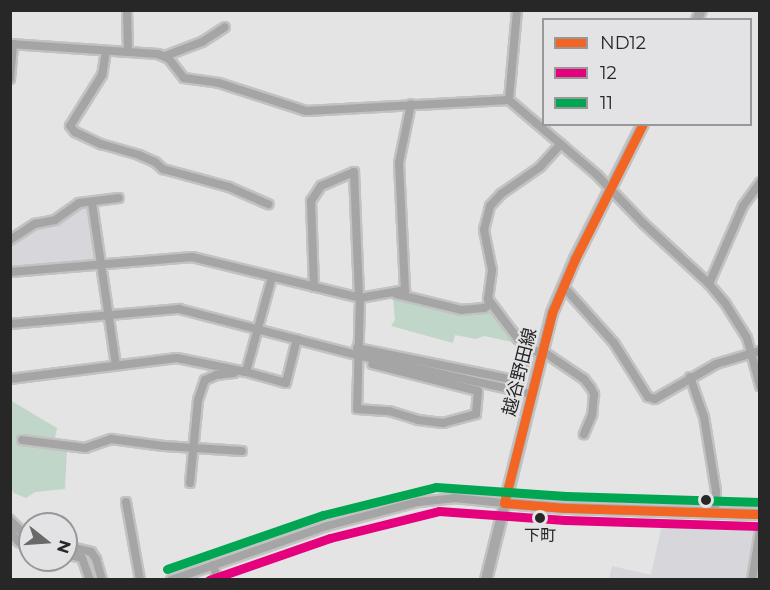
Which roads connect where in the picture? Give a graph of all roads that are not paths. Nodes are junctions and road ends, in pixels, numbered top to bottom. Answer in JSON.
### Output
{"nodes":[{"id":1,"x":128,"y":10,"type":"edge"},
{"id":2,"x":517,"y":10,"type":"edge"},
{"id":3,"x":225,"y":27,"type":"dead end"},
{"id":4,"x":12,"y":44,"type":"edge"},
{"id":5,"x":106,"y":51,"type":"junction"},
{"id":6,"x":128,"y":51,"type":"junction"},
{"id":7,"x":165,"y":56,"type":"junction"},
{"id":8,"x":10,"y":79,"type":"edge"},
{"id":9,"x":509,"y":100,"type":"junction"},
{"id":10,"x":411,"y":105,"type":"junction"},
{"id":11,"x":642,"y":126,"type":"edge"},
{"id":12,"x":561,"y":144,"type":"junction"},
{"id":13,"x":759,"y":183,"type":"edge"},
{"id":14,"x":610,"y":190,"type":"junction"},
{"id":15,"x":119,"y":198,"type":"dead end"},
{"id":16,"x":92,"y":203,"type":"junction"},
{"id":17,"x":268,"y":204,"type":"dead end"},
{"id":18,"x":10,"y":240,"type":"edge"},
{"id":19,"x":102,"y":264,"type":"junction"},
{"id":20,"x":10,"y":272,"type":"edge"},
{"id":21,"x":272,"y":277,"type":"junction"},
{"id":22,"x":709,"y":284,"type":"junction"},
{"id":23,"x":563,"y":286,"type":"junction"},
{"id":24,"x":314,"y":287,"type":"junction"},
{"id":25,"x":392,"y":293,"type":"junction"},
{"id":26,"x":359,"y":298,"type":"junction"},
{"id":27,"x":491,"y":304,"type":"junction"},
{"id":28,"x":108,"y":315,"type":"junction"},
{"id":29,"x":10,"y":324,"type":"edge"},
{"id":30,"x":257,"y":328,"type":"junction"},
{"id":31,"x":297,"y":339,"type":"junction"},
{"id":32,"x":541,"y":352,"type":"junction"},
{"id":33,"x":756,"y":352,"type":"edge"},
{"id":34,"x":357,"y":354,"type":"junction"},
{"id":35,"x":525,"y":358,"type":"dead end"},
{"id":36,"x":116,"y":365,"type":"junction"},
{"id":37,"x":243,"y":371,"type":"junction"},
{"id":38,"x":690,"y":377,"type":"junction"},
{"id":39,"x":10,"y":379,"type":"edge"},
{"id":40,"x":759,"y":386,"type":"edge"},
{"id":41,"x":531,"y":394,"type":"junction"},
{"id":42,"x":584,"y":434,"type":"dead end"},
{"id":43,"x":22,"y":440,"type":"dead end"},
{"id":44,"x":192,"y":447,"type":"junction"},
{"id":45,"x":242,"y":451,"type":"dead end"},
{"id":46,"x":190,"y":483,"type":"dead end"},
{"id":47,"x":126,"y":502,"type":"dead end"},
{"id":48,"x":504,"y":503,"type":"junction"},
{"id":49,"x":716,"y":513,"type":"junction"},
{"id":50,"x":759,"y":514,"type":"edge"},
{"id":51,"x":759,"y":530,"type":"edge"},
{"id":52,"x":78,"y":549,"type":"edge"},
{"id":53,"x":78,"y":557,"type":"edge"},
{"id":54,"x":213,"y":565,"type":"junction"},
{"id":55,"x":90,"y":579,"type":"edge"},
{"id":56,"x":102,"y":579,"type":"edge"},
{"id":57,"x":140,"y":579,"type":"edge"},
{"id":58,"x":171,"y":579,"type":"edge"},
{"id":59,"x":218,"y":579,"type":"edge"},
{"id":60,"x":486,"y":579,"type":"edge"},
{"id":61,"x":752,"y":579,"type":"edge"}],
"edges":[{"from":1,"to":6,"type":"street"},
{"from":2,"to":9,"type":"street"},
{"from":3,"to":7,"type":"street"},
{"from":4,"to":5,"type":"street"},
{"from":4,"to":8,"type":"street"},
{"from":5,"to":6,"type":"street"},
{"from":5,"to":17,"type":"street"},
{"from":6,"to":7,"type":"street"},
{"from":7,"to":10,"type":"street"},
{"from":9,"to":10,"type":"street"},
{"from":9,"to":12,"type":"street"},
{"from":10,"to":25,"type":"street"},
{"from":11,"to":14,"type":"main road","name":"越谷野田線"},
{"from":12,"to":14,"type":"street"},
{"from":12,"to":27,"type":"street"},
{"from":13,"to":22,"type":"street"},
{"from":14,"to":22,"type":"street"},
{"from":14,"to":23,"type":"main road","name":"越谷野田線"},
{"from":15,"to":16,"type":"street"},
{"from":16,"to":18,"type":"street"},
{"from":16,"to":19,"type":"street"},
{"from":19,"to":20,"type":"street"},
{"from":19,"to":21,"type":"street"},
{"from":19,"to":28,"type":"street"},
{"from":21,"to":24,"type":"street"},
{"from":21,"to":30,"type":"street"},
{"from":22,"to":33,"type":"street"},
{"from":23,"to":32,"type":"main road","name":"越谷野田線"},
{"from":23,"to":38,"type":"street"},
{"from":24,"to":26,"type":"street"},
{"from":24,"to":26,"type":"street"},
{"from":25,"to":26,"type":"street"},
{"from":25,"to":27,"type":"street"},
{"from":26,"to":34,"type":"street"},
{"from":27,"to":32,"type":"street"},
{"from":28,"to":29,"type":"street"},
{"from":28,"to":30,"type":"street"},
{"from":28,"to":36,"type":"street"},
{"from":30,"to":31,"type":"street"},
{"from":30,"to":37,"type":"street"},
{"from":31,"to":34,"type":"street"},
{"from":31,"to":37,"type":"street"},
{"from":32,"to":41,"type":"main road","name":"越谷野田線"},
{"from":32,"to":42,"type":"street"},
{"from":33,"to":38,"type":"street"},
{"from":33,"to":40,"type":"street"},
{"from":34,"to":34,"type":"street"},
{"from":34,"to":35,"type":"street"},
{"from":34,"to":41,"type":"street"},
{"from":36,"to":37,"type":"street"},
{"from":36,"to":39,"type":"street"},
{"from":37,"to":44,"type":"street"},
{"from":38,"to":49,"type":"street"},
{"from":41,"to":48,"type":"main road","name":"越谷野田線"},
{"from":43,"to":44,"type":"street"},
{"from":44,"to":45,"type":"street"},
{"from":44,"to":46,"type":"street"},
{"from":47,"to":57,"type":"street"},
{"from":48,"to":49,"type":"main road"},
{"from":48,"to":54,"type":"street"},
{"from":48,"to":60,"type":"main road","name":"越谷野田線"},
{"from":49,"to":50,"type":"main road"},
{"from":51,"to":61,"type":"street"},
{"from":52,"to":56,"type":"street"},
{"from":53,"to":55,"type":"street"},
{"from":54,"to":58,"type":"street"},
{"from":54,"to":59,"type":"street"}]}
